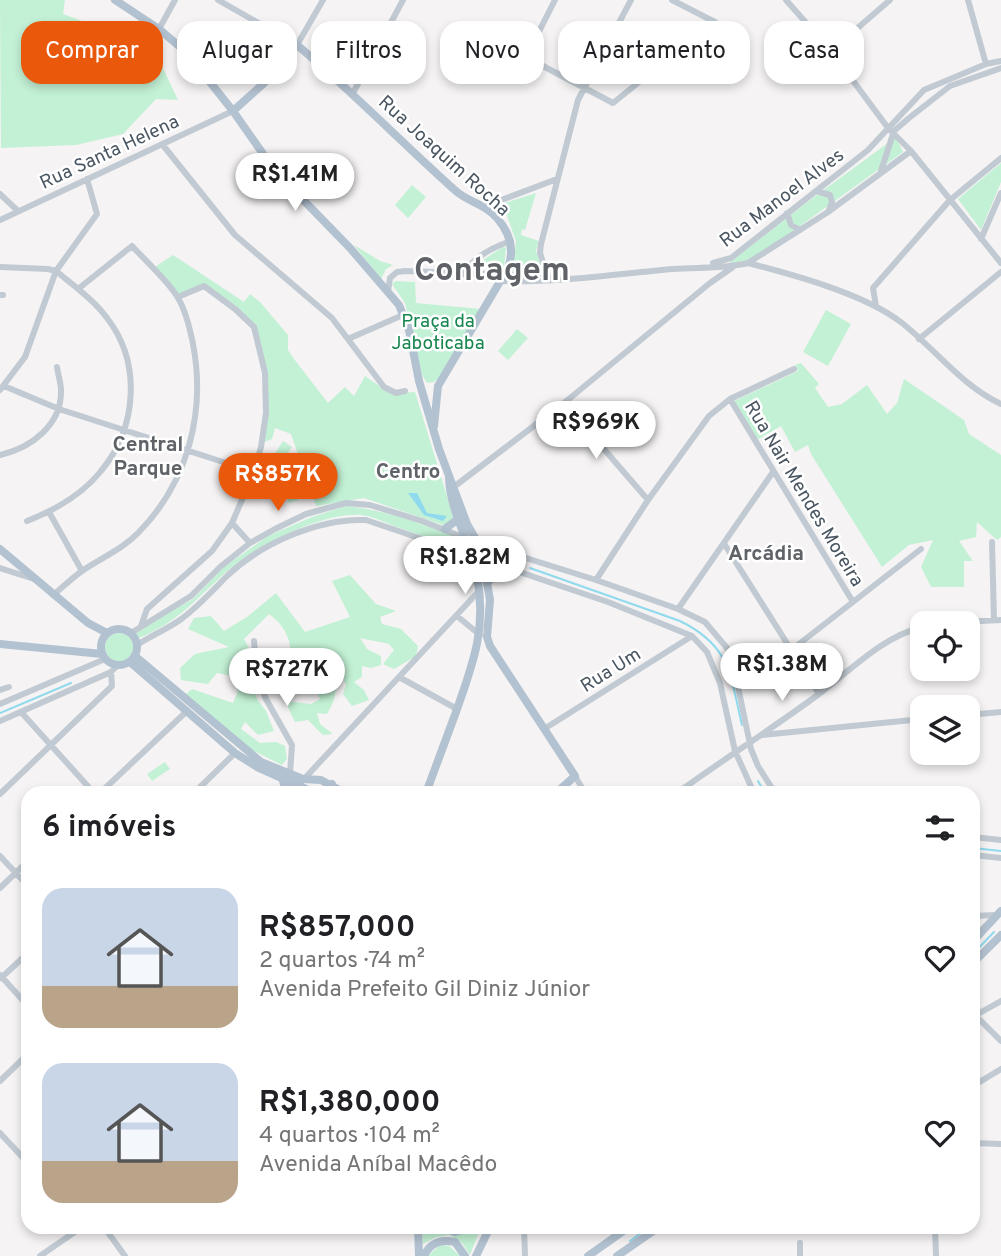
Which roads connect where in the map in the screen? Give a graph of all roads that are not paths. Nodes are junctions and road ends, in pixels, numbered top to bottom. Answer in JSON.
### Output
{"nodes":[{"id":1,"x":115,"y":0,"type":"edge"},
{"id":2,"x":175,"y":0,"type":"edge"},
{"id":3,"x":218,"y":0,"type":"edge"},
{"id":4,"x":323,"y":0,"type":"edge"},
{"id":5,"x":403,"y":0,"type":"edge"},
{"id":6,"x":555,"y":0,"type":"edge"},
{"id":7,"x":631,"y":0,"type":"edge"},
{"id":8,"x":672,"y":0,"type":"edge"},
{"id":9,"x":786,"y":0,"type":"edge"},
{"id":10,"x":890,"y":0,"type":"edge"},
{"id":11,"x":968,"y":0,"type":"edge"},
{"id":12,"x":147,"y":21,"type":"edge"},
{"id":13,"x":255,"y":21,"type":"edge"},
{"id":14,"x":713,"y":21,"type":"edge"},
{"id":15,"x":805,"y":21,"type":"edge"},
{"id":16,"x":163,"y":22,"type":"edge"},
{"id":17,"x":864,"y":22,"type":"edge"},
{"id":18,"x":163,"y":32,"type":"edge"},
{"id":19,"x":297,"y":45,"type":"joint"},
{"id":20,"x":1001,"y":61,"type":"edge"},
{"id":21,"x":986,"y":64,"type":"junction"},
{"id":22,"x":1001,"y":68,"type":"edge"},
{"id":23,"x":263,"y":84,"type":"edge"},
{"id":24,"x":637,"y":84,"type":"edge"},
{"id":25,"x":856,"y":84,"type":"edge"},
{"id":26,"x":584,"y":87,"type":"junction"},
{"id":27,"x":353,"y":93,"type":"junction"},
{"id":28,"x":233,"y":111,"type":"junction"},
{"id":29,"x":891,"y":130,"type":"junction"},
{"id":30,"x":162,"y":144,"type":"junction"},
{"id":31,"x":911,"y":151,"type":"junction"},
{"id":32,"x":1001,"y":158,"type":"edge"},
{"id":33,"x":880,"y":176,"type":"junction"},
{"id":34,"x":87,"y":179,"type":"junction"},
{"id":35,"x":557,"y":179,"type":"junction"},
{"id":36,"x":816,"y":191,"type":"junction"},
{"id":37,"x":1001,"y":193,"type":"edge"},
{"id":38,"x":0,"y":194,"type":"edge"},
{"id":39,"x":950,"y":200,"type":"junction"},
{"id":40,"x":496,"y":203,"type":"junction"},
{"id":41,"x":483,"y":207,"type":"junction"},
{"id":42,"x":18,"y":211,"type":"junction"},
{"id":43,"x":828,"y":212,"type":"junction"},
{"id":44,"x":787,"y":213,"type":"junction"},
{"id":45,"x":493,"y":214,"type":"junction"},
{"id":46,"x":0,"y":220,"type":"edge"},
{"id":47,"x":800,"y":230,"type":"junction"},
{"id":48,"x":981,"y":239,"type":"junction"},
{"id":49,"x":511,"y":242,"type":"junction"},
{"id":50,"x":748,"y":263,"type":"junction"},
{"id":51,"x":1001,"y":263,"type":"edge"},
{"id":52,"x":704,"y":266,"type":"junction"},
{"id":53,"x":734,"y":266,"type":"junction"},
{"id":54,"x":0,"y":267,"type":"edge"},
{"id":55,"x":56,"y":271,"type":"junction"},
{"id":56,"x":1001,"y":272,"type":"edge"},
{"id":57,"x":463,"y":274,"type":"junction"},
{"id":58,"x":550,"y":277,"type":"junction"},
{"id":59,"x":503,"y":278,"type":"junction"},
{"id":60,"x":78,"y":289,"type":"junction"},
{"id":61,"x":388,"y":292,"type":"junction"},
{"id":62,"x":178,"y":297,"type":"junction"},
{"id":63,"x":876,"y":306,"type":"junction"},
{"id":64,"x":404,"y":315,"type":"junction"},
{"id":65,"x":348,"y":339,"type":"junction"},
{"id":66,"x":919,"y":339,"type":"junction"},
{"id":67,"x":57,"y":368,"type":"dead end"},
{"id":68,"x":794,"y":369,"type":"dead end"},
{"id":69,"x":419,"y":381,"type":"junction"},
{"id":70,"x":438,"y":386,"type":"junction"},
{"id":71,"x":2,"y":388,"type":"edge"},
{"id":72,"x":405,"y":391,"type":"dead end"},
{"id":73,"x":730,"y":399,"type":"junction"},
{"id":74,"x":564,"y":403,"type":"junction"},
{"id":75,"x":1001,"y":404,"type":"edge"},
{"id":76,"x":59,"y":409,"type":"junction"},
{"id":77,"x":434,"y":429,"type":"junction"},
{"id":78,"x":125,"y":430,"type":"junction"},
{"id":79,"x":188,"y":450,"type":"junction"},
{"id":80,"x":0,"y":455,"type":"edge"},
{"id":81,"x":254,"y":472,"type":"junction"},
{"id":82,"x":773,"y":472,"type":"junction"},
{"id":83,"x":452,"y":482,"type":"junction"},
{"id":84,"x":648,"y":500,"type":"junction"},
{"id":85,"x":49,"y":512,"type":"junction"},
{"id":86,"x":314,"y":512,"type":"junction"},
{"id":87,"x":297,"y":519,"type":"junction"},
{"id":88,"x":458,"y":519,"type":"junction"},
{"id":89,"x":27,"y":521,"type":"dead end"},
{"id":90,"x":232,"y":523,"type":"junction"},
{"id":91,"x":320,"y":527,"type":"junction"},
{"id":92,"x":445,"y":529,"type":"junction"},
{"id":93,"x":304,"y":531,"type":"junction"},
{"id":94,"x":464,"y":536,"type":"junction"},
{"id":95,"x":992,"y":542,"type":"dead end"},
{"id":96,"x":250,"y":543,"type":"junction"},
{"id":97,"x":478,"y":543,"type":"junction"},
{"id":98,"x":725,"y":545,"type":"junction"},
{"id":99,"x":0,"y":549,"type":"edge"},
{"id":100,"x":921,"y":549,"type":"dead end"},
{"id":101,"x":470,"y":555,"type":"junction"},
{"id":102,"x":484,"y":560,"type":"junction"},
{"id":103,"x":500,"y":565,"type":"junction"},
{"id":104,"x":0,"y":568,"type":"edge"},
{"id":105,"x":82,"y":572,"type":"junction"},
{"id":106,"x":34,"y":579,"type":"junction"},
{"id":107,"x":596,"y":580,"type":"junction"},
{"id":108,"x":488,"y":584,"type":"junction"},
{"id":109,"x":479,"y":592,"type":"junction"},
{"id":110,"x":53,"y":595,"type":"junction"},
{"id":111,"x":853,"y":602,"type":"junction"},
{"id":112,"x":678,"y":609,"type":"junction"},
{"id":113,"x":457,"y":616,"type":"junction"},
{"id":114,"x":997,"y":620,"type":"edge"},
{"id":115,"x":141,"y":626,"type":"junction"},
{"id":116,"x":910,"y":631,"type":"edge"},
{"id":117,"x":131,"y":633,"type":"junction"},
{"id":118,"x":483,"y":636,"type":"junction"},
{"id":119,"x":692,"y":636,"type":"junction"},
{"id":120,"x":103,"y":639,"type":"junction"},
{"id":121,"x":254,"y":641,"type":"dead end"},
{"id":122,"x":0,"y":644,"type":"edge"},
{"id":123,"x":137,"y":645,"type":"junction"},
{"id":124,"x":82,"y":651,"type":"junction"},
{"id":125,"x":790,"y":651,"type":"junction"},
{"id":126,"x":495,"y":655,"type":"junction"},
{"id":127,"x":104,"y":656,"type":"junction"},
{"id":128,"x":132,"y":659,"type":"junction"},
{"id":129,"x":474,"y":662,"type":"junction"},
{"id":130,"x":115,"y":669,"type":"junction"},
{"id":131,"x":399,"y":677,"type":"junction"},
{"id":132,"x":9,"y":687,"type":"dead end"},
{"id":133,"x":0,"y":691,"type":"edge"},
{"id":134,"x":819,"y":694,"type":"junction"},
{"id":135,"x":0,"y":704,"type":"edge"},
{"id":136,"x":457,"y":709,"type":"junction"},
{"id":137,"x":187,"y":711,"type":"junction"},
{"id":138,"x":22,"y":712,"type":"junction"},
{"id":139,"x":1001,"y":712,"type":"edge"},
{"id":140,"x":980,"y":714,"type":"edge"},
{"id":141,"x":910,"y":720,"type":"edge"},
{"id":142,"x":0,"y":721,"type":"edge"},
{"id":143,"x":544,"y":729,"type":"junction"},
{"id":144,"x":761,"y":735,"type":"junction"},
{"id":145,"x":749,"y":742,"type":"junction"},
{"id":146,"x":51,"y":745,"type":"junction"},
{"id":147,"x":735,"y":751,"type":"junction"},
{"id":148,"x":235,"y":753,"type":"junction"},
{"id":149,"x":286,"y":776,"type":"junction"},
{"id":150,"x":575,"y":776,"type":"junction"},
{"id":151,"x":300,"y":782,"type":"junction"},
{"id":152,"x":332,"y":784,"type":"joint"},
{"id":153,"x":88,"y":786,"type":"edge"},
{"id":154,"x":107,"y":786,"type":"edge"},
{"id":155,"x":201,"y":786,"type":"edge"},
{"id":156,"x":288,"y":786,"type":"edge"},
{"id":157,"x":296,"y":786,"type":"edge"},
{"id":158,"x":305,"y":786,"type":"edge"},
{"id":159,"x":335,"y":786,"type":"edge"},
{"id":160,"x":429,"y":786,"type":"edge"},
{"id":161,"x":564,"y":786,"type":"edge"},
{"id":162,"x":581,"y":786,"type":"edge"},
{"id":163,"x":686,"y":786,"type":"edge"},
{"id":164,"x":751,"y":786,"type":"edge"},
{"id":165,"x":771,"y":786,"type":"edge"},
{"id":166,"x":0,"y":794,"type":"edge"},
{"id":167,"x":980,"y":838,"type":"edge"},
{"id":168,"x":1001,"y":840,"type":"edge"},
{"id":169,"x":0,"y":856,"type":"edge"},
{"id":170,"x":980,"y":856,"type":"edge"},
{"id":171,"x":1001,"y":858,"type":"edge"},
{"id":172,"x":21,"y":867,"type":"edge"},
{"id":173,"x":15,"y":873,"type":"junction"},
{"id":174,"x":21,"y":879,"type":"edge"},
{"id":175,"x":0,"y":888,"type":"edge"},
{"id":176,"x":999,"y":913,"type":"edge"},
{"id":177,"x":980,"y":915,"type":"edge"},
{"id":178,"x":980,"y":933,"type":"edge"},
{"id":179,"x":1001,"y":935,"type":"edge"},
{"id":180,"x":980,"y":956,"type":"edge"},
{"id":181,"x":21,"y":959,"type":"edge"},
{"id":182,"x":1,"y":977,"type":"edge"},
{"id":183,"x":21,"y":998,"type":"edge"},
{"id":184,"x":1001,"y":1001,"type":"edge"},
{"id":185,"x":980,"y":1011,"type":"edge"},
{"id":186,"x":980,"y":1020,"type":"edge"},
{"id":187,"x":1001,"y":1041,"type":"edge"},
{"id":188,"x":21,"y":1062,"type":"edge"},
{"id":189,"x":1001,"y":1069,"type":"edge"},
{"id":190,"x":0,"y":1081,"type":"edge"},
{"id":191,"x":980,"y":1082,"type":"edge"},
{"id":192,"x":0,"y":1133,"type":"edge"},
{"id":193,"x":980,"y":1143,"type":"edge"},
{"id":194,"x":1001,"y":1144,"type":"edge"},
{"id":195,"x":21,"y":1156,"type":"edge"},
{"id":196,"x":72,"y":1234,"type":"edge"},
{"id":197,"x":109,"y":1234,"type":"edge"},
{"id":198,"x":419,"y":1234,"type":"edge"},
{"id":199,"x":487,"y":1234,"type":"edge"},
{"id":200,"x":524,"y":1234,"type":"edge"},
{"id":201,"x":619,"y":1234,"type":"edge"},
{"id":202,"x":649,"y":1234,"type":"edge"},
{"id":203,"x":936,"y":1234,"type":"edge"},
{"id":204,"x":800,"y":1243,"type":"dead end"},
{"id":205,"x":40,"y":1256,"type":"edge"},
{"id":206,"x":125,"y":1256,"type":"edge"},
{"id":207,"x":421,"y":1256,"type":"edge"},
{"id":208,"x":465,"y":1256,"type":"edge"},
{"id":209,"x":477,"y":1256,"type":"edge"},
{"id":210,"x":525,"y":1256,"type":"edge"},
{"id":211,"x":588,"y":1256,"type":"edge"},
{"id":212,"x":617,"y":1256,"type":"edge"},
{"id":213,"x":800,"y":1256,"type":"edge"},
{"id":214,"x":936,"y":1256,"type":"edge"}],
"edges":[{"from":1,"to":12,"type":"main road"},
{"from":2,"to":16,"type":"street"},
{"from":3,"to":13,"type":"street","name":"Rua Joaquim Rocha"},
{"from":4,"to":19,"type":"street"},
{"from":5,"to":27,"type":"street"},
{"from":6,"to":26,"type":"street"},
{"from":7,"to":26,"type":"street"},
{"from":8,"to":14,"type":"street"},
{"from":9,"to":15,"type":"street"},
{"from":10,"to":17,"type":"street"},
{"from":11,"to":21,"type":"street"},
{"from":18,"to":28,"type":"main road"},
{"from":19,"to":27,"type":"main road","name":"Rua Joaquim Rocha"},
{"from":20,"to":21,"type":"street","name":"Rua Manoel Alves"},
{"from":21,"to":29,"type":"street","name":"Rua Manoel Alves"},
{"from":22,"to":29,"type":"street","name":"Rua Manoel Alves"},
{"from":23,"to":28,"type":"main road"},
{"from":24,"to":26,"type":"street"},
{"from":25,"to":29,"type":"street"},
{"from":26,"to":35,"type":"street"},
{"from":27,"to":41,"type":"main road","name":"Rua Joaquim Rocha"},
{"from":28,"to":30,"type":"street","name":"Rua Santa Helena"},
{"from":28,"to":61,"type":"main road"},
{"from":29,"to":31,"type":"street"},
{"from":29,"to":33,"type":"street"},
{"from":29,"to":36,"type":"street","name":"Rua Manoel Alves"},
{"from":30,"to":34,"type":"street","name":"Rua Santa Helena"},
{"from":30,"to":65,"type":"street"},
{"from":31,"to":33,"type":"street","name":"Rua Manoel Alves"},
{"from":31,"to":39,"type":"street"},
{"from":32,"to":39,"type":"street"},
{"from":33,"to":43,"type":"street","name":"Rua Manoel Alves"},
{"from":34,"to":42,"type":"street","name":"Rua Santa Helena"},
{"from":34,"to":55,"type":"street"},
{"from":35,"to":40,"type":"street"},
{"from":35,"to":58,"type":"street"},
{"from":36,"to":43,"type":"street"},
{"from":36,"to":44,"type":"street","name":"Rua Manoel Alves"},
{"from":37,"to":48,"type":"street"},
{"from":38,"to":42,"type":"street"},
{"from":39,"to":48,"type":"street"},
{"from":39,"to":63,"type":"street"},
{"from":40,"to":41,"type":"street"},
{"from":40,"to":45,"type":"street"},
{"from":41,"to":45,"type":"main road","name":"Rua Joaquim Rocha"},
{"from":42,"to":46,"type":"street","name":"Rua Santa Helena"},
{"from":43,"to":47,"type":"street","name":"Rua Manoel Alves"},
{"from":44,"to":47,"type":"street"},
{"from":44,"to":52,"type":"street","name":"Rua Manoel Alves"},
{"from":45,"to":49,"type":"main road","name":"Rua Joaquim Rocha"},
{"from":47,"to":50,"type":"street","name":"Rua Manoel Alves"},
{"from":48,"to":51,"type":"street"},
{"from":49,"to":57,"type":"street"},
{"from":49,"to":59,"type":"main road","name":"Rua Joaquim Rocha"},
{"from":50,"to":53,"type":"street","name":"Rua Manoel Alves"},
{"from":50,"to":63,"type":"street"},
{"from":52,"to":53,"type":"street","name":"Rua Manoel Alves"},
{"from":52,"to":58,"type":"street"},
{"from":53,"to":74,"type":"street"},
{"from":54,"to":55,"type":"street"},
{"from":55,"to":60,"type":"street"},
{"from":55,"to":71,"type":"street"},
{"from":56,"to":66,"type":"street"},
{"from":57,"to":59,"type":"street"},
{"from":57,"to":61,"type":"street"},
{"from":58,"to":59,"type":"street"},
{"from":59,"to":70,"type":"main road","name":"Rua Joaquim Rocha"},
{"from":60,"to":62,"type":"street"},
{"from":60,"to":78,"type":"street"},
{"from":61,"to":64,"type":"main road"},
{"from":62,"to":79,"type":"street"},
{"from":62,"to":81,"type":"street"},
{"from":63,"to":66,"type":"street"},
{"from":64,"to":65,"type":"street"},
{"from":64,"to":69,"type":"main road"},
{"from":65,"to":72,"type":"street"},
{"from":66,"to":75,"type":"street"},
{"from":67,"to":76,"type":"street"},
{"from":68,"to":73,"type":"street"},
{"from":69,"to":70,"type":"main road"},
{"from":69,"to":77,"type":"main road"},
{"from":70,"to":77,"type":"main road"},
{"from":71,"to":76,"type":"street"},
{"from":73,"to":82,"type":"street","name":"Rua Nair Mendes Moreira"},
{"from":73,"to":84,"type":"street"},
{"from":74,"to":83,"type":"street"},
{"from":74,"to":84,"type":"street"},
{"from":76,"to":78,"type":"street"},
{"from":76,"to":80,"type":"street"},
{"from":77,"to":83,"type":"main road"},
{"from":78,"to":79,"type":"street"},
{"from":78,"to":85,"type":"street"},
{"from":79,"to":81,"type":"street"},
{"from":79,"to":105,"type":"street"},
{"from":81,"to":90,"type":"street"},
{"from":82,"to":98,"type":"street"},
{"from":82,"to":111,"type":"street","name":"Rua Nair Mendes Moreira"},
{"from":83,"to":88,"type":"main road"},
{"from":83,"to":97,"type":"main road"},
{"from":84,"to":107,"type":"street"},
{"from":85,"to":89,"type":"street"},
{"from":85,"to":105,"type":"street"},
{"from":86,"to":87,"type":"street"},
{"from":86,"to":91,"type":"street"},
{"from":86,"to":92,"type":"street"},
{"from":87,"to":93,"type":"street"},
{"from":87,"to":96,"type":"street"},
{"from":88,"to":92,"type":"main road"},
{"from":88,"to":94,"type":"main road"},
{"from":90,"to":96,"type":"street"},
{"from":90,"to":115,"type":"street"},
{"from":91,"to":93,"type":"street"},
{"from":91,"to":101,"type":"street"},
{"from":92,"to":94,"type":"street"},
{"from":93,"to":123,"type":"street"},
{"from":94,"to":97,"type":"street"},
{"from":94,"to":101,"type":"main road"},
{"from":95,"to":114,"type":"street"},
{"from":96,"to":115,"type":"street"},
{"from":97,"to":102,"type":"main road"},
{"from":97,"to":107,"type":"street"},
{"from":98,"to":112,"type":"street"},
{"from":98,"to":125,"type":"street"},
{"from":99,"to":106,"type":"main road"},
{"from":100,"to":111,"type":"street"},
{"from":101,"to":102,"type":"street"},
{"from":101,"to":109,"type":"main road"},
{"from":102,"to":103,"type":"street"},
{"from":102,"to":108,"type":"main road"},
{"from":103,"to":108,"type":"main road"},
{"from":103,"to":119,"type":"street"},
{"from":104,"to":106,"type":"street"},
{"from":105,"to":110,"type":"street"},
{"from":106,"to":110,"type":"main road"},
{"from":107,"to":112,"type":"street"},
{"from":108,"to":118,"type":"main road"},
{"from":109,"to":113,"type":"street"},
{"from":109,"to":118,"type":"main road"},
{"from":110,"to":120,"type":"main road"},
{"from":111,"to":125,"type":"street"},
{"from":112,"to":145,"type":"street"},
{"from":113,"to":118,"type":"street"},
{"from":113,"to":131,"type":"street"},
{"from":115,"to":117,"type":"street"},
{"from":116,"to":134,"type":"street"},
{"from":117,"to":120,"type":"main road"},
{"from":117,"to":123,"type":"main road"},
{"from":118,"to":126,"type":"main road"},
{"from":118,"to":129,"type":"main road"},
{"from":119,"to":143,"type":"street","name":"Rua Um"},
{"from":119,"to":147,"type":"street"},
{"from":120,"to":124,"type":"main road"},
{"from":120,"to":127,"type":"main road"},
{"from":121,"to":149,"type":"street"},
{"from":122,"to":124,"type":"main road"},
{"from":123,"to":128,"type":"main road"},
{"from":124,"to":127,"type":"main road"},
{"from":125,"to":134,"type":"street"},
{"from":126,"to":129,"type":"main road"},
{"from":126,"to":143,"type":"main road"},
{"from":127,"to":130,"type":"main road"},
{"from":127,"to":135,"type":"street"},
{"from":128,"to":130,"type":"main road"},
{"from":128,"to":137,"type":"main road"},
{"from":128,"to":149,"type":"main road"},
{"from":129,"to":136,"type":"main road"},
{"from":130,"to":138,"type":"street"},
{"from":130,"to":146,"type":"street"},
{"from":131,"to":136,"type":"street"},
{"from":131,"to":151,"type":"street"},
{"from":132,"to":133,"type":"street"},
{"from":134,"to":144,"type":"street"},
{"from":136,"to":160,"type":"main road"},
{"from":137,"to":148,"type":"main road"},
{"from":137,"to":154,"type":"street"},
{"from":138,"to":142,"type":"street"},
{"from":138,"to":146,"type":"street"},
{"from":139,"to":140,"type":"street"},
{"from":141,"to":144,"type":"street"},
{"from":143,"to":150,"type":"main road"},
{"from":144,"to":145,"type":"street"},
{"from":145,"to":147,"type":"street"},
{"from":145,"to":165,"type":"street"},
{"from":146,"to":153,"type":"street"},
{"from":146,"to":166,"type":"street"},
{"from":147,"to":163,"type":"street"},
{"from":147,"to":164,"type":"street"},
{"from":148,"to":149,"type":"main road"},
{"from":148,"to":155,"type":"street"},
{"from":149,"to":151,"type":"main road"},
{"from":149,"to":156,"type":"main road"},
{"from":150,"to":161,"type":"main road"},
{"from":150,"to":162,"type":"street"},
{"from":151,"to":152,"type":"main road"},
{"from":151,"to":157,"type":"street"},
{"from":151,"to":158,"type":"main road"},
{"from":152,"to":159,"type":"main road"},
{"from":167,"to":168,"type":"street"},
{"from":169,"to":173,"type":"street"},
{"from":170,"to":171,"type":"street"},
{"from":172,"to":173,"type":"street"},
{"from":173,"to":174,"type":"street"},
{"from":173,"to":175,"type":"street"},
{"from":176,"to":177,"type":"street"},
{"from":176,"to":178,"type":"main road"},
{"from":179,"to":180,"type":"main road"},
{"from":181,"to":182,"type":"street"},
{"from":182,"to":183,"type":"street"},
{"from":184,"to":185,"type":"street"},
{"from":186,"to":187,"type":"street"},
{"from":188,"to":190,"type":"street"},
{"from":189,"to":191,"type":"street"},
{"from":192,"to":195,"type":"street"},
{"from":193,"to":194,"type":"street"},
{"from":196,"to":205,"type":"street"},
{"from":197,"to":206,"type":"street"},
{"from":198,"to":207,"type":"main road"},
{"from":199,"to":209,"type":"main road"},
{"from":200,"to":210,"type":"street"},
{"from":201,"to":211,"type":"main road"},
{"from":202,"to":212,"type":"main road"},
{"from":203,"to":214,"type":"street"},
{"from":204,"to":213,"type":"street"},
{"from":207,"to":208,"type":"main road"}]}
